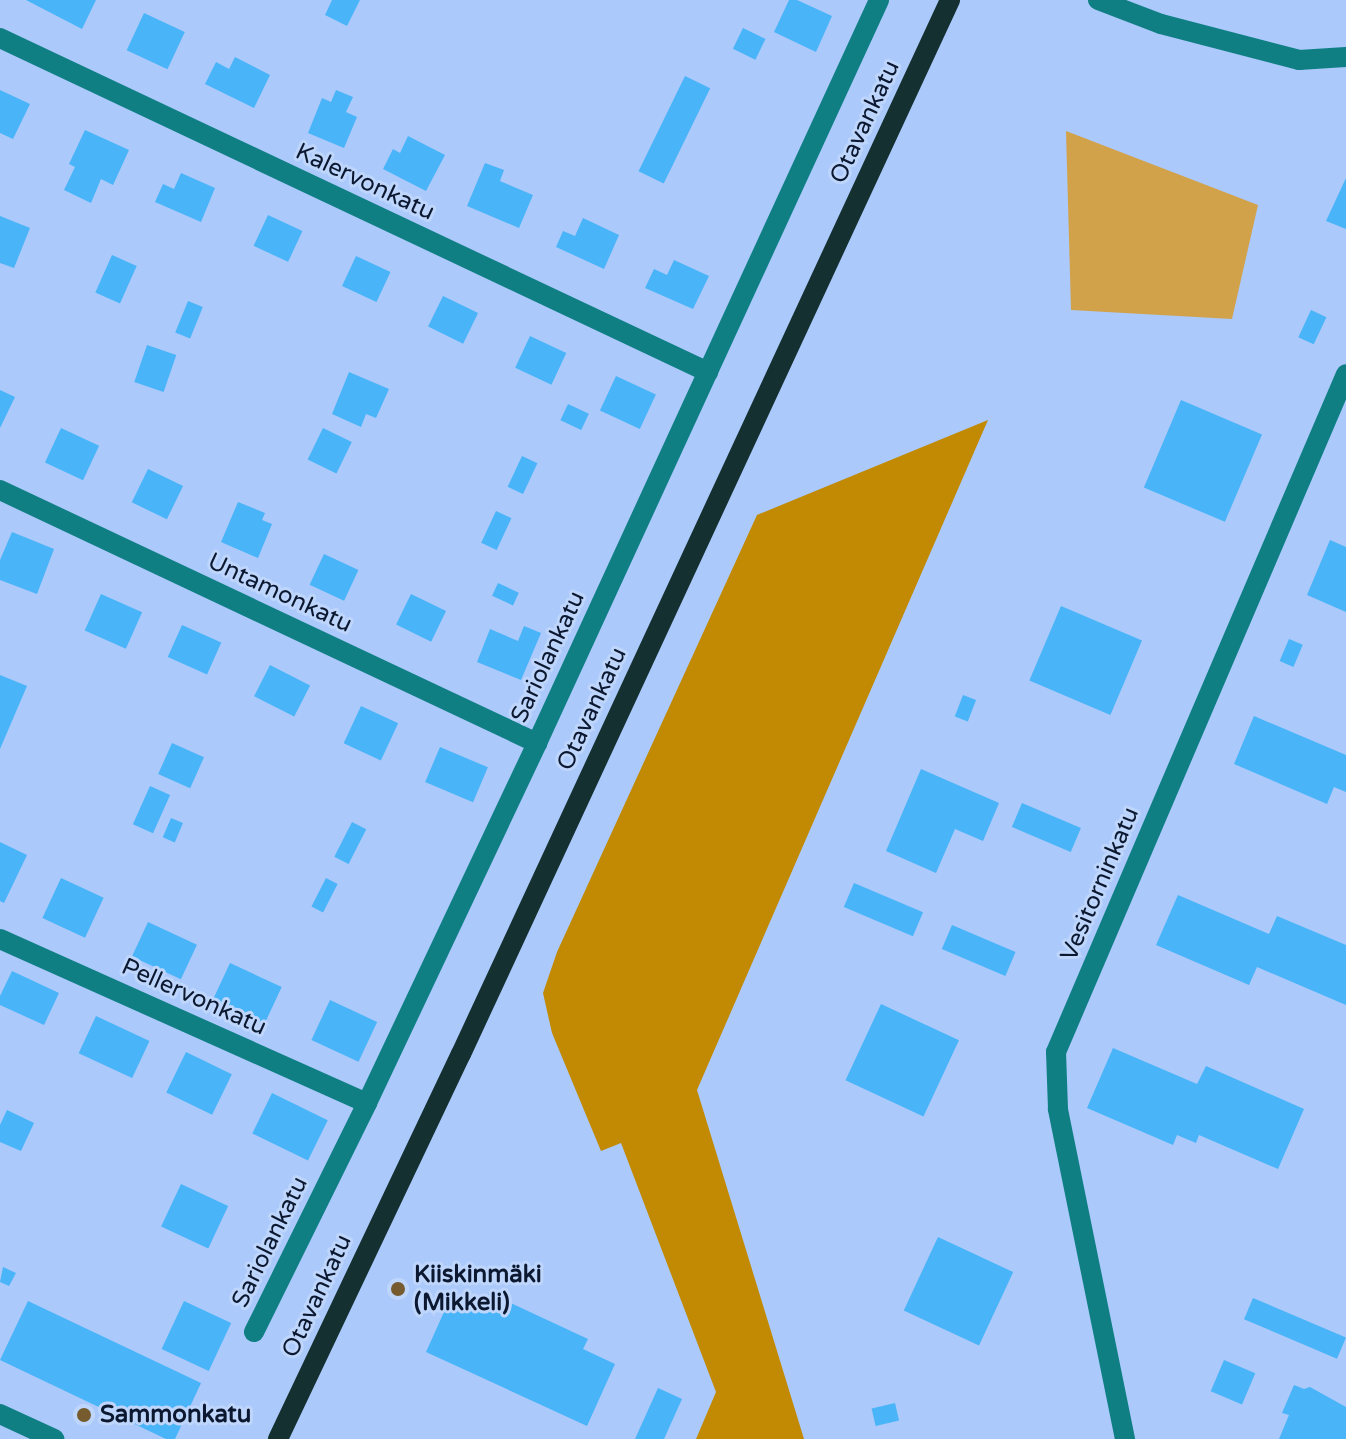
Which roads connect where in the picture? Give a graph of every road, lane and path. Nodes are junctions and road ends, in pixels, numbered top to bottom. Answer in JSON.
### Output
{"nodes":[{"id":1,"x":879,"y":0,"type":"edge"},
{"id":2,"x":950,"y":0,"type":"edge"},
{"id":3,"x":1098,"y":0,"type":"edge"},
{"id":4,"x":0,"y":38,"type":"edge"},
{"id":5,"x":1346,"y":57,"type":"edge"},
{"id":6,"x":708,"y":372,"type":"junction"},
{"id":7,"x":1346,"y":374,"type":"edge"},
{"id":8,"x":0,"y":490,"type":"edge"},
{"id":9,"x":537,"y":743,"type":"junction"},
{"id":10,"x":0,"y":939,"type":"edge"},
{"id":11,"x":367,"y":1103,"type":"junction"},
{"id":12,"x":254,"y":1332,"type":"dead end"},
{"id":13,"x":0,"y":1414,"type":"edge"},
{"id":14,"x":54,"y":1439,"type":"edge"},
{"id":15,"x":278,"y":1439,"type":"edge"},
{"id":16,"x":1125,"y":1439,"type":"edge"}],
"edges":[{"from":1,"to":6,"type":"street","name":"Sariolankatu"},
{"from":2,"to":15,"type":"main road","name":"Otavankatu"},
{"from":3,"to":5,"type":"street"},
{"from":4,"to":6,"type":"street","name":"Kalervonkatu"},
{"from":6,"to":9,"type":"street","name":"Sariolankatu"},
{"from":7,"to":16,"type":"street","name":"Vesitorninkatu"},
{"from":8,"to":9,"type":"street","name":"Untamonkatu"},
{"from":9,"to":11,"type":"street","name":"Sariolankatu"},
{"from":10,"to":11,"type":"street","name":"Pellervonkatu"},
{"from":11,"to":12,"type":"street","name":"Sariolankatu"},
{"from":13,"to":14,"type":"street"}]}
